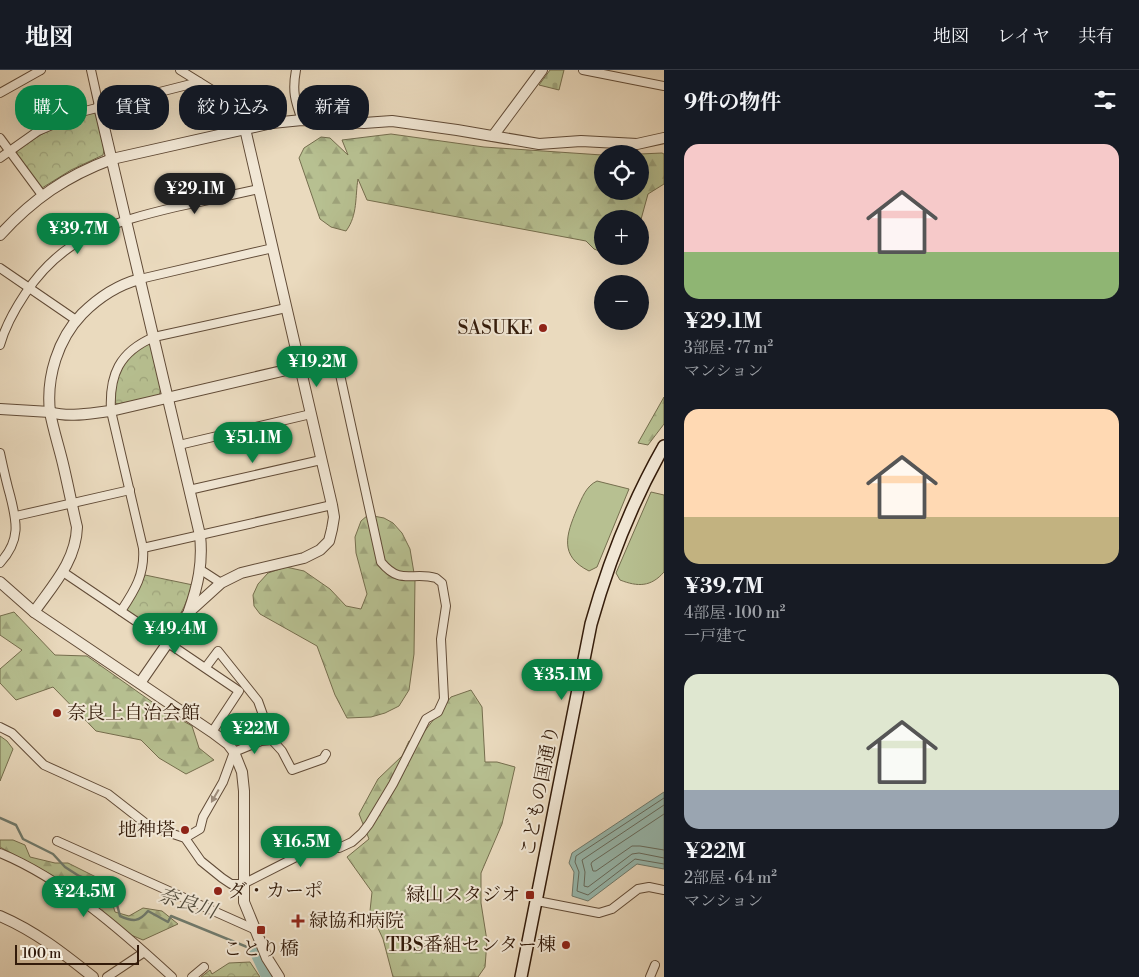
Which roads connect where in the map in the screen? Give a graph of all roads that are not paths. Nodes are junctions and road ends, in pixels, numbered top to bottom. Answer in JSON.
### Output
{"nodes":[{"id":1,"x":41,"y":70,"type":"edge"},
{"id":2,"x":91,"y":70,"type":"edge"},
{"id":3,"x":180,"y":70,"type":"edge"},
{"id":4,"x":296,"y":70,"type":"edge"},
{"id":5,"x":542,"y":70,"type":"edge"},
{"id":6,"x":583,"y":70,"type":"edge"},
{"id":7,"x":611,"y":72,"type":"edge"},
{"id":8,"x":199,"y":82,"type":"junction"},
{"id":9,"x":204,"y":85,"type":"edge"},
{"id":10,"x":664,"y":86,"type":"edge"},
{"id":11,"x":169,"y":89,"type":"edge"},
{"id":12,"x":0,"y":93,"type":"edge"},
{"id":13,"x":97,"y":97,"type":"edge"},
{"id":14,"x":297,"y":105,"type":"edge"},
{"id":15,"x":97,"y":107,"type":"edge"},
{"id":16,"x":369,"y":123,"type":"edge"},
{"id":17,"x":105,"y":130,"type":"edge"},
{"id":18,"x":241,"y":130,"type":"edge"},
{"id":19,"x":245,"y":130,"type":"edge"},
{"id":20,"x":493,"y":136,"type":"junction"},
{"id":21,"x":0,"y":138,"type":"edge"},
{"id":22,"x":664,"y":138,"type":"edge"},
{"id":23,"x":9,"y":151,"type":"junction"},
{"id":24,"x":0,"y":158,"type":"edge"},
{"id":25,"x":112,"y":159,"type":"junction"},
{"id":26,"x":258,"y":189,"type":"junction"},
{"id":27,"x":42,"y":195,"type":"junction"},
{"id":28,"x":126,"y":220,"type":"junction"},
{"id":29,"x":0,"y":235,"type":"edge"},
{"id":30,"x":272,"y":248,"type":"junction"},
{"id":31,"x":0,"y":268,"type":"edge"},
{"id":32,"x":140,"y":279,"type":"junction"},
{"id":33,"x":29,"y":288,"type":"junction"},
{"id":34,"x":286,"y":308,"type":"junction"},
{"id":35,"x":76,"y":320,"type":"junction"},
{"id":36,"x":154,"y":337,"type":"junction"},
{"id":37,"x":0,"y":345,"type":"edge"},
{"id":38,"x":299,"y":367,"type":"junction"},
{"id":39,"x":168,"y":398,"type":"junction"},
{"id":40,"x":0,"y":409,"type":"edge"},
{"id":41,"x":111,"y":411,"type":"junction"},
{"id":42,"x":50,"y":412,"type":"junction"},
{"id":43,"x":310,"y":414,"type":"junction"},
{"id":44,"x":179,"y":445,"type":"junction"},
{"id":45,"x":664,"y":446,"type":"edge"},
{"id":46,"x":0,"y":453,"type":"edge"},
{"id":47,"x":321,"y":460,"type":"junction"},
{"id":48,"x":130,"y":490,"type":"junction"},
{"id":49,"x":189,"y":490,"type":"junction"},
{"id":50,"x":72,"y":502,"type":"junction"},
{"id":51,"x":332,"y":505,"type":"junction"},
{"id":52,"x":16,"y":516,"type":"junction"},
{"id":53,"x":200,"y":536,"type":"junction"},
{"id":54,"x":143,"y":548,"type":"junction"},
{"id":55,"x":0,"y":563,"type":"edge"},
{"id":56,"x":201,"y":570,"type":"junction"},
{"id":57,"x":63,"y":572,"type":"junction"},
{"id":58,"x":0,"y":582,"type":"edge"},
{"id":59,"x":221,"y":583,"type":"junction"},
{"id":60,"x":121,"y":611,"type":"junction"},
{"id":61,"x":34,"y":612,"type":"junction"},
{"id":62,"x":189,"y":612,"type":"junction"},
{"id":63,"x":169,"y":642,"type":"junction"},
{"id":64,"x":206,"y":667,"type":"junction"},
{"id":65,"x":140,"y":683,"type":"junction"},
{"id":66,"x":0,"y":727,"type":"edge"},
{"id":67,"x":212,"y":732,"type":"junction"},
{"id":68,"x":272,"y":740,"type":"junction"},
{"id":69,"x":234,"y":752,"type":"junction"},
{"id":70,"x":326,"y":754,"type":"dead end"},
{"id":71,"x":186,"y":838,"type":"junction"},
{"id":72,"x":57,"y":841,"type":"dead end"},
{"id":73,"x":0,"y":853,"type":"edge"},
{"id":74,"x":243,"y":884,"type":"junction"},
{"id":75,"x":664,"y":890,"type":"edge"},
{"id":76,"x":536,"y":901,"type":"junction"},
{"id":77,"x":0,"y":916,"type":"edge"},
{"id":78,"x":256,"y":930,"type":"junction"},
{"id":79,"x":143,"y":953,"type":"junction"},
{"id":80,"x":655,"y":965,"type":"dead end"},
{"id":81,"x":204,"y":968,"type":"dead end"},
{"id":82,"x":93,"y":977,"type":"edge"},
{"id":83,"x":107,"y":977,"type":"edge"},
{"id":84,"x":172,"y":977,"type":"edge"},
{"id":85,"x":192,"y":977,"type":"edge"},
{"id":86,"x":279,"y":977,"type":"edge"},
{"id":87,"x":521,"y":977,"type":"edge"},
{"id":88,"x":650,"y":977,"type":"edge"}],
"edges":[{"from":1,"to":12,"type":"street"},
{"from":2,"to":13,"type":"street"},
{"from":3,"to":8,"type":"street"},
{"from":4,"to":14,"type":"street"},
{"from":5,"to":20,"type":"street"},
{"from":6,"to":7,"type":"street"},
{"from":7,"to":10,"type":"street"},
{"from":8,"to":9,"type":"street"},
{"from":8,"to":11,"type":"street"},
{"from":15,"to":23,"type":"street"},
{"from":16,"to":20,"type":"street"},
{"from":17,"to":25,"type":"street"},
{"from":18,"to":25,"type":"street"},
{"from":19,"to":26,"type":"street"},
{"from":20,"to":22,"type":"street"},
{"from":21,"to":23,"type":"street"},
{"from":23,"to":24,"type":"street"},
{"from":23,"to":27,"type":"street"},
{"from":25,"to":27,"type":"street"},
{"from":25,"to":28,"type":"street"},
{"from":26,"to":28,"type":"street"},
{"from":26,"to":30,"type":"street"},
{"from":27,"to":29,"type":"street"},
{"from":28,"to":32,"type":"street"},
{"from":28,"to":33,"type":"street"},
{"from":30,"to":32,"type":"street"},
{"from":30,"to":34,"type":"street"},
{"from":31,"to":33,"type":"street"},
{"from":32,"to":35,"type":"street"},
{"from":32,"to":36,"type":"street"},
{"from":33,"to":35,"type":"street"},
{"from":33,"to":37,"type":"street"},
{"from":34,"to":36,"type":"street"},
{"from":34,"to":38,"type":"street"},
{"from":35,"to":42,"type":"street"},
{"from":36,"to":39,"type":"street"},
{"from":36,"to":41,"type":"street"},
{"from":38,"to":39,"type":"street"},
{"from":38,"to":43,"type":"street"},
{"from":38,"to":74,"type":"street"},
{"from":39,"to":41,"type":"street"},
{"from":39,"to":44,"type":"street"},
{"from":40,"to":42,"type":"street"},
{"from":41,"to":42,"type":"street"},
{"from":41,"to":48,"type":"street"},
{"from":42,"to":50,"type":"street"},
{"from":43,"to":44,"type":"street"},
{"from":43,"to":47,"type":"street"},
{"from":44,"to":49,"type":"street"},
{"from":45,"to":76,"type":"main road","name":"こどもの国通り"},
{"from":46,"to":52,"type":"street"},
{"from":47,"to":49,"type":"street"},
{"from":47,"to":51,"type":"street"},
{"from":48,"to":50,"type":"street"},
{"from":48,"to":54,"type":"street"},
{"from":49,"to":53,"type":"street"},
{"from":50,"to":52,"type":"street"},
{"from":50,"to":57,"type":"street"},
{"from":51,"to":53,"type":"street"},
{"from":51,"to":59,"type":"street"},
{"from":52,"to":55,"type":"street"},
{"from":53,"to":54,"type":"street"},
{"from":53,"to":56,"type":"street"},
{"from":54,"to":60,"type":"street"},
{"from":56,"to":59,"type":"street"},
{"from":56,"to":62,"type":"street"},
{"from":57,"to":60,"type":"street"},
{"from":57,"to":61,"type":"street"},
{"from":58,"to":61,"type":"street"},
{"from":59,"to":62,"type":"street"},
{"from":60,"to":63,"type":"street"},
{"from":61,"to":65,"type":"street"},
{"from":62,"to":63,"type":"street"},
{"from":63,"to":64,"type":"street"},
{"from":63,"to":65,"type":"street"},
{"from":64,"to":67,"type":"street"},
{"from":64,"to":68,"type":"street"},
{"from":65,"to":67,"type":"street"},
{"from":66,"to":71,"type":"street"},
{"from":67,"to":69,"type":"street"},
{"from":68,"to":69,"type":"street"},
{"from":68,"to":70,"type":"street"},
{"from":69,"to":71,"type":"street","one_way":true},
{"from":69,"to":74,"type":"street"},
{"from":71,"to":74,"type":"street"},
{"from":72,"to":78,"type":"street"},
{"from":73,"to":79,"type":"street"},
{"from":74,"to":78,"type":"street"},
{"from":75,"to":76,"type":"street"},
{"from":76,"to":87,"type":"main road","name":"こどもの国通り"},
{"from":77,"to":82,"type":"street"},
{"from":78,"to":86,"type":"street"},
{"from":79,"to":83,"type":"street"},
{"from":79,"to":84,"type":"street"},
{"from":80,"to":88,"type":"street"},
{"from":81,"to":85,"type":"street"}]}
